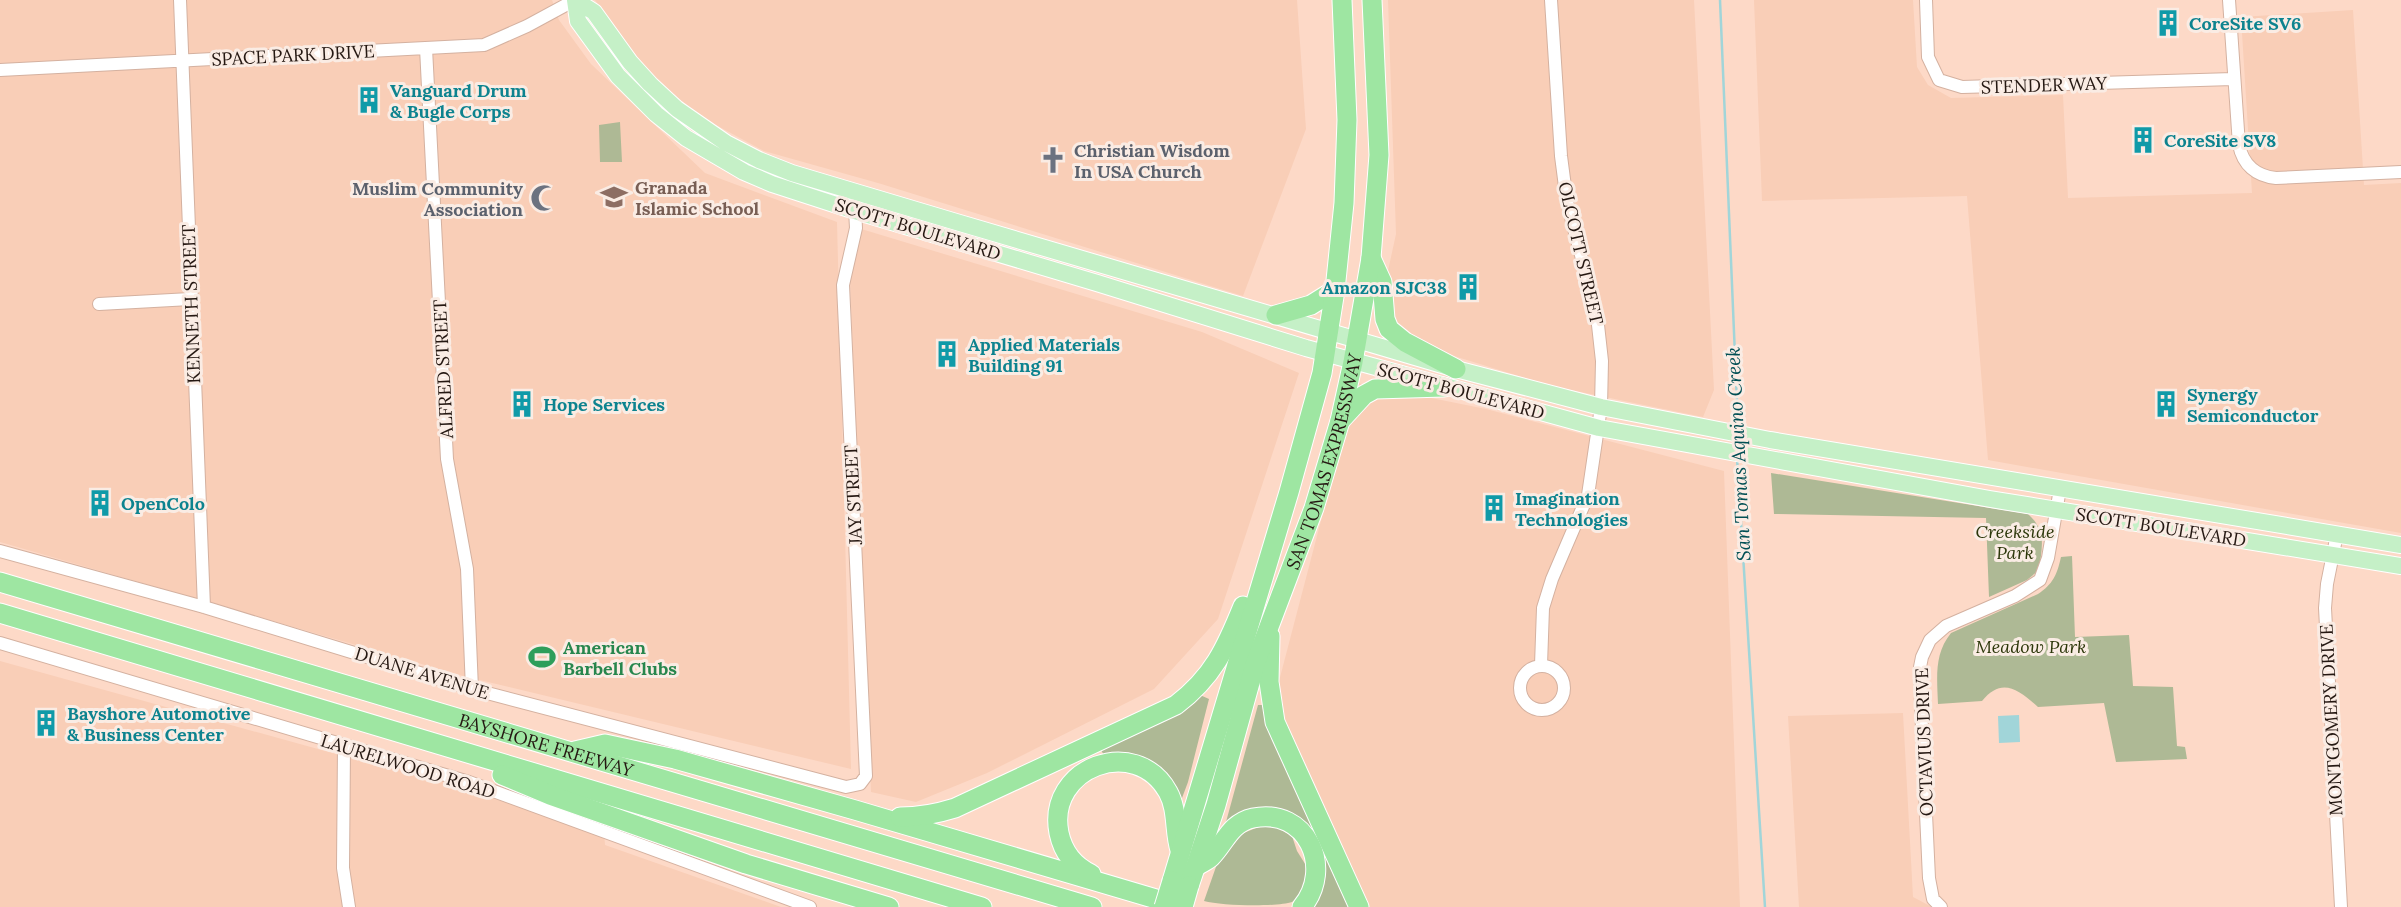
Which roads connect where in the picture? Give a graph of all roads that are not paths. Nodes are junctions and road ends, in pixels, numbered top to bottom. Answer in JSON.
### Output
{"nodes":[{"id":1,"x":180,"y":0,"type":"edge"},
{"id":2,"x":575,"y":0,"type":"edge"},
{"id":3,"x":1329,"y":0,"type":"edge"},
{"id":4,"x":1342,"y":0,"type":"edge"},
{"id":5,"x":1372,"y":0,"type":"edge"},
{"id":6,"x":1385,"y":0,"type":"edge"},
{"id":7,"x":1551,"y":0,"type":"edge"},
{"id":8,"x":1926,"y":0,"type":"edge"},
{"id":9,"x":2229,"y":0,"type":"edge"},
{"id":10,"x":1343,"y":22,"type":"junction"},
{"id":11,"x":1373,"y":24,"type":"junction"},
{"id":12,"x":426,"y":48,"type":"junction"},
{"id":13,"x":182,"y":61,"type":"junction"},
{"id":14,"x":0,"y":70,"type":"edge"},
{"id":15,"x":2233,"y":79,"type":"junction"},
{"id":16,"x":2401,"y":172,"type":"edge"},
{"id":17,"x":854,"y":192,"type":"junction"},
{"id":18,"x":855,"y":211,"type":"junction"},
{"id":19,"x":1371,"y":258,"type":"junction"},
{"id":20,"x":1335,"y":290,"type":"junction"},
{"id":21,"x":190,"y":299,"type":"junction"},
{"id":22,"x":99,"y":304,"type":"dead end"},
{"id":23,"x":1276,"y":315,"type":"junction"},
{"id":24,"x":1328,"y":331,"type":"junction"},
{"id":25,"x":1357,"y":340,"type":"junction"},
{"id":26,"x":1326,"y":353,"type":"junction"},
{"id":27,"x":1353,"y":362,"type":"junction"},
{"id":28,"x":1456,"y":369,"type":"junction"},
{"id":29,"x":1444,"y":387,"type":"junction"},
{"id":30,"x":1601,"y":407,"type":"junction"},
{"id":31,"x":1340,"y":421,"type":"junction"},
{"id":32,"x":1599,"y":428,"type":"junction"},
{"id":33,"x":2060,"y":489,"type":"junction"},
{"id":34,"x":2057,"y":510,"type":"junction"},
{"id":35,"x":2337,"y":534,"type":"junction"},
{"id":36,"x":2401,"y":545,"type":"edge"},
{"id":37,"x":0,"y":551,"type":"edge"},
{"id":38,"x":2333,"y":556,"type":"junction"},
{"id":39,"x":2401,"y":566,"type":"edge"},
{"id":40,"x":1265,"y":571,"type":"junction"},
{"id":41,"x":0,"y":582,"type":"edge"},
{"id":42,"x":204,"y":607,"type":"junction"},
{"id":43,"x":0,"y":613,"type":"edge"},
{"id":44,"x":1271,"y":619,"type":"junction"},
{"id":45,"x":0,"y":643,"type":"edge"},
{"id":46,"x":1541,"y":665,"type":"dead end"},
{"id":47,"x":472,"y":689,"type":"junction"},
{"id":48,"x":344,"y":746,"type":"junction"},
{"id":49,"x":574,"y":751,"type":"junction"},
{"id":50,"x":482,"y":758,"type":"junction"},
{"id":51,"x":846,"y":787,"type":"joint"},
{"id":52,"x":855,"y":810,"type":"junction"},
{"id":53,"x":1189,"y":860,"type":"junction"},
{"id":54,"x":746,"y":863,"type":"junction"},
{"id":55,"x":1107,"y":883,"type":"junction"},
{"id":56,"x":1181,"y":884,"type":"junction"},
{"id":57,"x":1937,"y":903,"type":"edge"},
{"id":58,"x":349,"y":907,"type":"edge"},
{"id":59,"x":810,"y":907,"type":"edge"},
{"id":60,"x":857,"y":907,"type":"edge"},
{"id":61,"x":889,"y":907,"type":"edge"},
{"id":62,"x":982,"y":907,"type":"edge"},
{"id":63,"x":1092,"y":907,"type":"edge"},
{"id":64,"x":1164,"y":907,"type":"edge"},
{"id":65,"x":1183,"y":907,"type":"edge"},
{"id":66,"x":1302,"y":907,"type":"edge"},
{"id":67,"x":1359,"y":907,"type":"edge"},
{"id":68,"x":2341,"y":907,"type":"edge"}],
"edges":[{"from":1,"to":13,"type":"street","name":"KENNETH STREET"},
{"from":2,"to":12,"type":"street","name":"SPACE PARK DRIVE"},
{"from":2,"to":17,"type":"main road","name":"SCOTT BOULEVARD"},
{"from":2,"to":18,"type":"main road","name":"SCOTT BOULEVARD"},
{"from":3,"to":10,"type":"highway"},
{"from":4,"to":10,"type":"highway","name":"SAN TOMAS EXPRESSWAY"},
{"from":5,"to":11,"type":"highway","name":"SAN TOMAS EXPRESSWAY"},
{"from":6,"to":11,"type":"highway"},
{"from":7,"to":30,"type":"street","name":"OLCOTT STREET"},
{"from":8,"to":15,"type":"street","name":"STENDER WAY"},
{"from":9,"to":15,"type":"street"},
{"from":10,"to":20,"type":"highway","name":"SAN TOMAS EXPRESSWAY"},
{"from":11,"to":19,"type":"highway","name":"SAN TOMAS EXPRESSWAY"},
{"from":12,"to":13,"type":"street","name":"SPACE PARK DRIVE"},
{"from":12,"to":47,"type":"street","name":"ALFRED STREET"},
{"from":13,"to":14,"type":"street","name":"SPACE PARK DRIVE"},
{"from":13,"to":21,"type":"street","name":"KENNETH STREET"},
{"from":15,"to":16,"type":"street"},
{"from":17,"to":18,"type":"street","name":"JAY STREET"},
{"from":17,"to":23,"type":"main road","name":"SCOTT BOULEVARD"},
{"from":18,"to":26,"type":"main road","name":"SCOTT BOULEVARD"},
{"from":18,"to":51,"type":"street","name":"JAY STREET"},
{"from":19,"to":25,"type":"highway","name":"SAN TOMAS EXPRESSWAY"},
{"from":19,"to":28,"type":"highway"},
{"from":20,"to":23,"type":"highway"},
{"from":20,"to":24,"type":"highway","name":"SAN TOMAS EXPRESSWAY"},
{"from":21,"to":22,"type":"street"},
{"from":21,"to":42,"type":"street","name":"KENNETH STREET"},
{"from":23,"to":24,"type":"main road","name":"SCOTT BOULEVARD"},
{"from":24,"to":25,"type":"main road","name":"SCOTT BOULEVARD"},
{"from":24,"to":26,"type":"highway","name":"SAN TOMAS EXPRESSWAY"},
{"from":25,"to":27,"type":"highway","name":"SAN TOMAS EXPRESSWAY"},
{"from":25,"to":28,"type":"main road","name":"SCOTT BOULEVARD"},
{"from":26,"to":27,"type":"main road","name":"SCOTT BOULEVARD"},
{"from":26,"to":40,"type":"highway","name":"SAN TOMAS EXPRESSWAY"},
{"from":27,"to":29,"type":"main road","name":"SCOTT BOULEVARD"},
{"from":27,"to":31,"type":"highway","name":"SAN TOMAS EXPRESSWAY"},
{"from":28,"to":30,"type":"main road","name":"SCOTT BOULEVARD"},
{"from":29,"to":31,"type":"highway"},
{"from":29,"to":32,"type":"main road","name":"SCOTT BOULEVARD"},
{"from":30,"to":32,"type":"street","name":"OLCOTT STREET"},
{"from":30,"to":33,"type":"main road","name":"SCOTT BOULEVARD"},
{"from":31,"to":44,"type":"highway","name":"SAN TOMAS EXPRESSWAY"},
{"from":32,"to":34,"type":"main road","name":"SCOTT BOULEVARD"},
{"from":32,"to":46,"type":"street","name":"OLCOTT STREET"},
{"from":33,"to":34,"type":"street","name":"OCTAVIUS DRIVE"},
{"from":33,"to":35,"type":"main road","name":"SCOTT BOULEVARD"},
{"from":34,"to":38,"type":"main road","name":"SCOTT BOULEVARD"},
{"from":34,"to":57,"type":"street","name":"OCTAVIUS DRIVE"},
{"from":35,"to":36,"type":"main road","name":"SCOTT BOULEVARD"},
{"from":35,"to":38,"type":"street","name":"MONTGOMERY DRIVE"},
{"from":37,"to":42,"type":"street","name":"DUANE AVENUE"},
{"from":38,"to":39,"type":"main road","name":"SCOTT BOULEVARD"},
{"from":38,"to":68,"type":"street","name":"MONTGOMERY DRIVE"},
{"from":40,"to":52,"type":"highway"},
{"from":40,"to":53,"type":"highway","name":"SAN TOMAS EXPRESSWAY"},
{"from":41,"to":49,"type":"highway","name":"BAYSHORE FREEWAY"},
{"from":42,"to":47,"type":"street","name":"DUANE AVENUE"},
{"from":43,"to":50,"type":"highway","name":"BAYSHORE FREEWAY"},
{"from":44,"to":53,"type":"highway","name":"SAN TOMAS EXPRESSWAY"},
{"from":44,"to":67,"type":"highway"},
{"from":45,"to":48,"type":"street","name":"LAURELWOOD ROAD"},
{"from":47,"to":51,"type":"street","name":"DUANE AVENUE"},
{"from":48,"to":58,"type":"street"},
{"from":48,"to":59,"type":"street","name":"LAURELWOOD ROAD"},
{"from":49,"to":52,"type":"highway"},
{"from":49,"to":63,"type":"highway","name":"BAYSHORE FREEWAY"},
{"from":50,"to":54,"type":"highway"},
{"from":50,"to":62,"type":"highway","name":"BAYSHORE FREEWAY"},
{"from":52,"to":55,"type":"highway"},
{"from":53,"to":55,"type":"highway"},
{"from":53,"to":56,"type":"highway","name":"SAN TOMAS EXPRESSWAY"},
{"from":53,"to":66,"type":"highway"},
{"from":54,"to":60,"type":"highway"},
{"from":54,"to":61,"type":"highway"},
{"from":55,"to":65,"type":"highway"},
{"from":56,"to":64,"type":"highway","name":"SAN TOMAS EXPRESSWAY","bridge":true},
{"from":56,"to":65,"type":"highway","name":"SAN TOMAS EXPRESSWAY","bridge":true}]}
